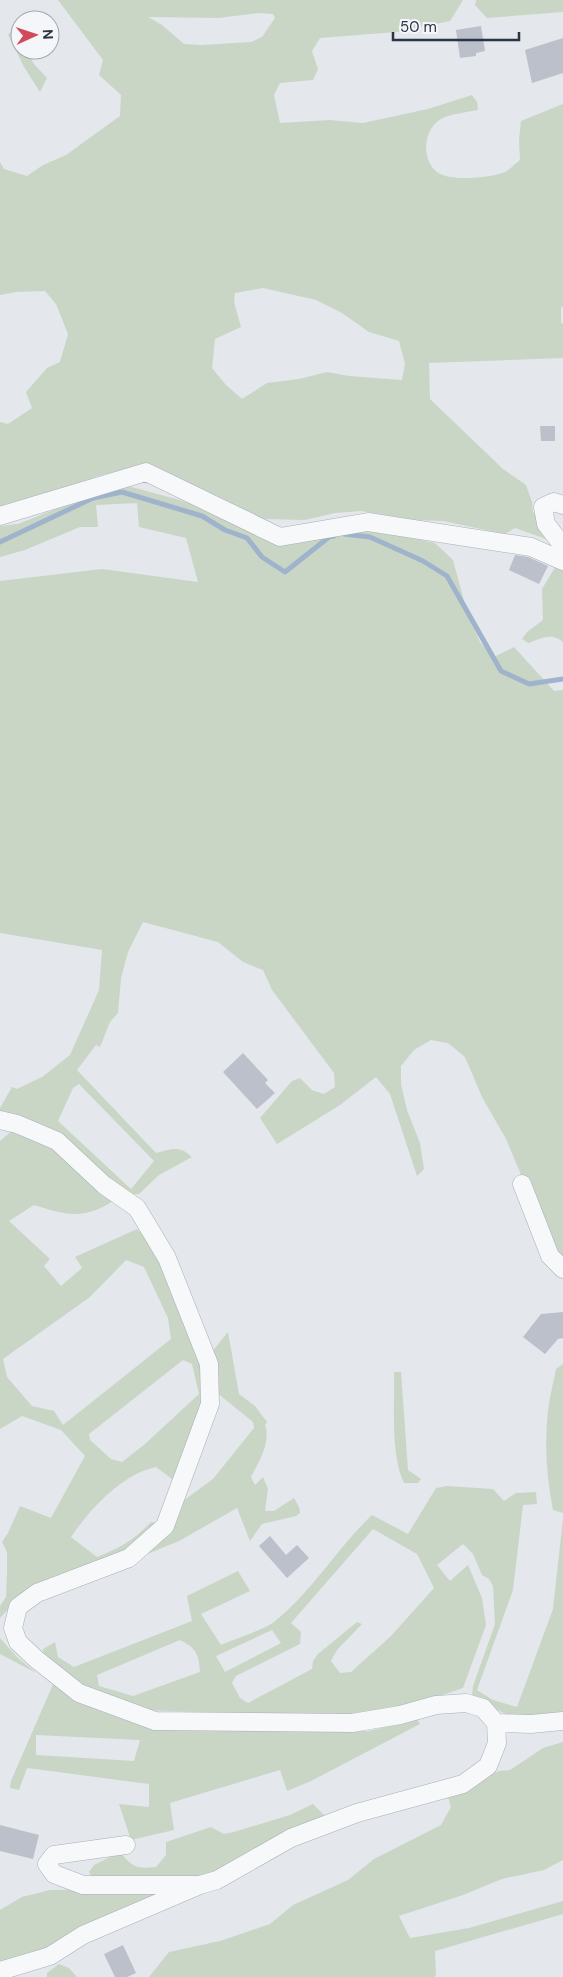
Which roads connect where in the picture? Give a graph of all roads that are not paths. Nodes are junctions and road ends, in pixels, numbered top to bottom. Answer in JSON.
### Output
{"nodes":[{"id":1,"x":563,"y":505,"type":"edge"},
{"id":2,"x":0,"y":516,"type":"edge"},
{"id":3,"x":563,"y":546,"type":"edge"},
{"id":4,"x":563,"y":561,"type":"edge"},
{"id":5,"x":0,"y":1120,"type":"edge"},
{"id":6,"x":522,"y":1184,"type":"dead end"},
{"id":7,"x":563,"y":1269,"type":"edge"},
{"id":8,"x":563,"y":1721,"type":"edge"},
{"id":9,"x":496,"y":1722,"type":"junction"},
{"id":10,"x":126,"y":1846,"type":"dead end"},
{"id":11,"x":200,"y":1885,"type":"junction"},
{"id":12,"x":0,"y":1971,"type":"edge"}],
"edges":[{"from":1,"to":3,"type":"street"},
{"from":2,"to":4,"type":"street"},
{"from":5,"to":9,"type":"street"},
{"from":6,"to":7,"type":"street"},
{"from":8,"to":9,"type":"street"},
{"from":9,"to":11,"type":"street"},
{"from":10,"to":11,"type":"street"},
{"from":11,"to":12,"type":"street"}]}
